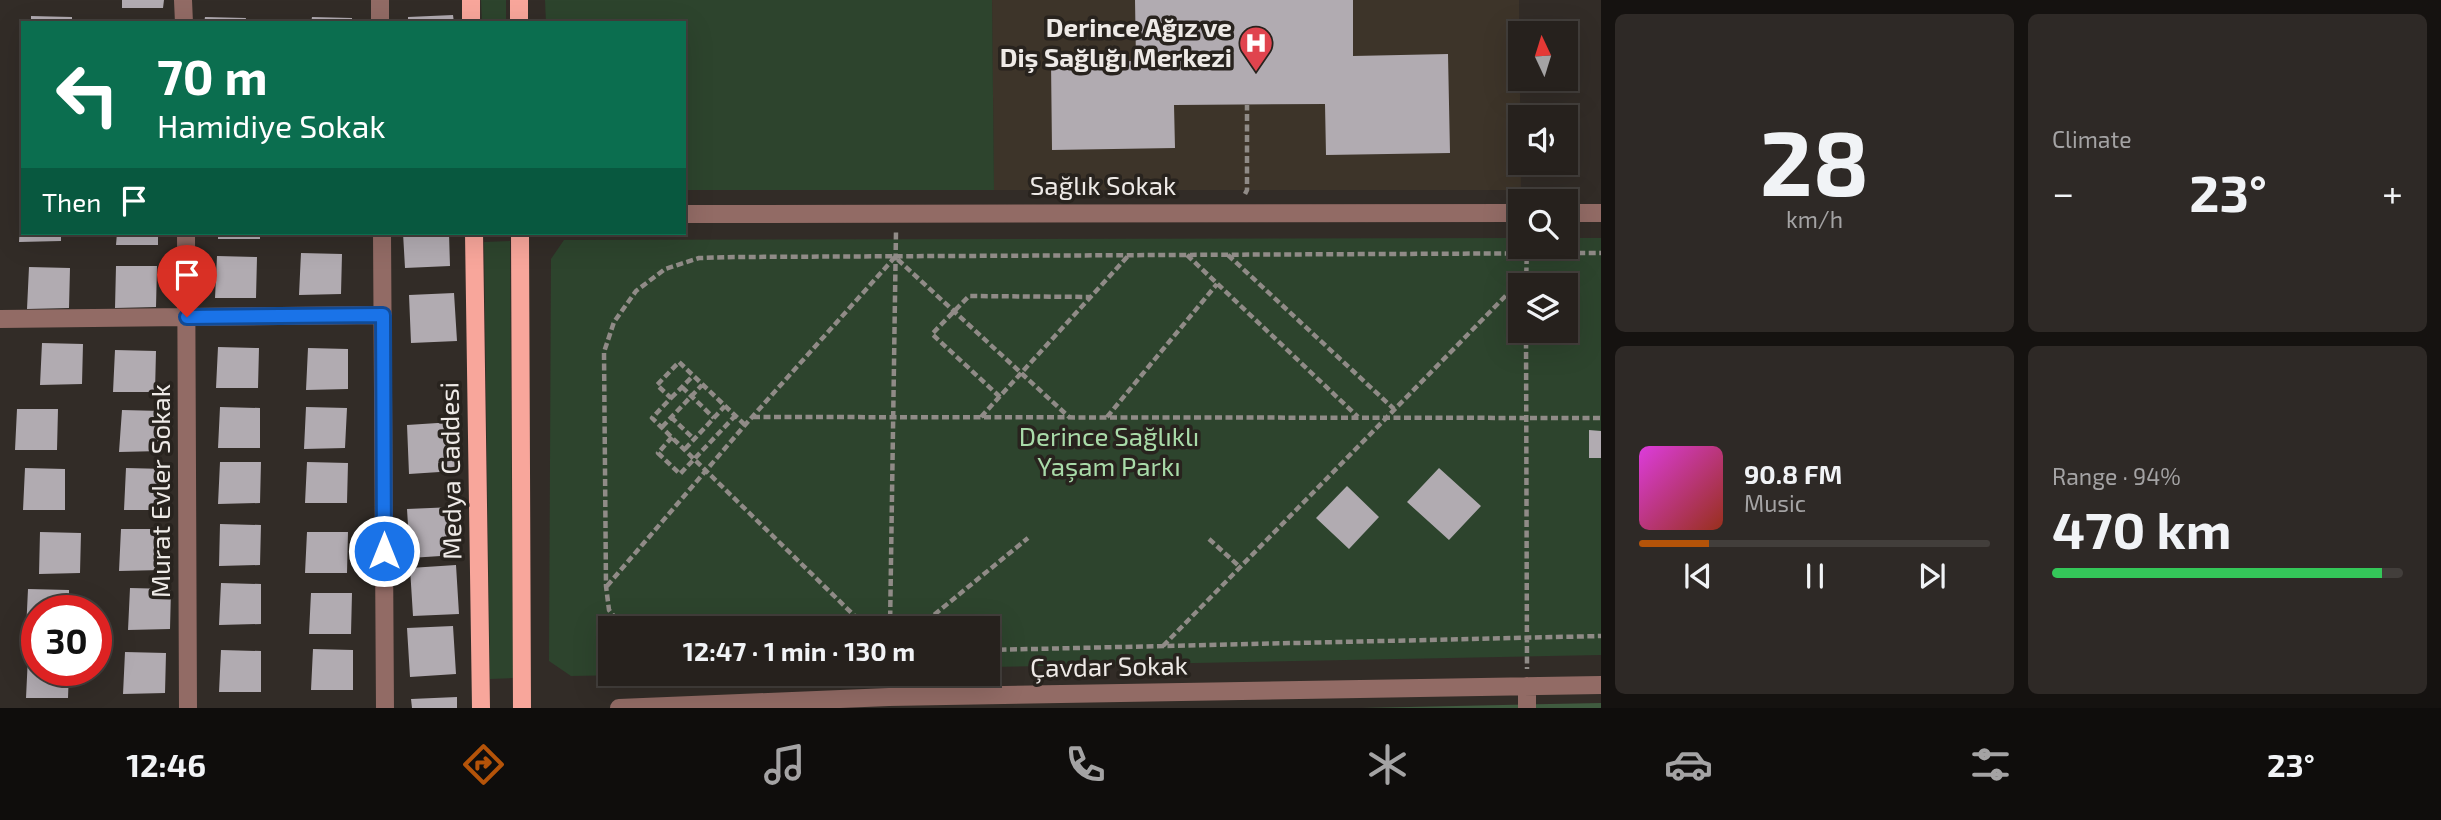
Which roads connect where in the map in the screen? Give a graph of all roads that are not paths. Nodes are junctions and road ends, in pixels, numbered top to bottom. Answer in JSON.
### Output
{"nodes":[{"id":1,"x":183,"y":0,"type":"edge"},
{"id":2,"x":380,"y":0,"type":"edge"},
{"id":3,"x":471,"y":0,"type":"edge"},
{"id":4,"x":519,"y":0,"type":"edge"},
{"id":5,"x":184,"y":21,"type":"edge"},
{"id":6,"x":380,"y":21,"type":"edge"},
{"id":7,"x":471,"y":21,"type":"edge"},
{"id":8,"x":519,"y":21,"type":"edge"},
{"id":9,"x":1508,"y":213,"type":"edge"},
{"id":10,"x":1578,"y":213,"type":"edge"},
{"id":11,"x":1601,"y":213,"type":"edge"},
{"id":12,"x":686,"y":214,"type":"edge"},
{"id":13,"x":186,"y":235,"type":"edge"},
{"id":14,"x":382,"y":235,"type":"edge"},
{"id":15,"x":474,"y":235,"type":"edge"},
{"id":16,"x":520,"y":235,"type":"edge"},
{"id":17,"x":383,"y":315,"type":"junction"},
{"id":18,"x":187,"y":317,"type":"junction"},
{"id":19,"x":0,"y":319,"type":"edge"},
{"id":20,"x":1601,"y":685,"type":"edge"},
{"id":21,"x":1527,"y":687,"type":"junction"},
{"id":22,"x":188,"y":708,"type":"edge"},
{"id":23,"x":385,"y":708,"type":"edge"},
{"id":24,"x":481,"y":708,"type":"edge"},
{"id":25,"x":522,"y":708,"type":"edge"},
{"id":26,"x":619,"y":708,"type":"edge"},
{"id":27,"x":1527,"y":708,"type":"edge"}],
"edges":[{"from":1,"to":5,"type":"street"},
{"from":2,"to":6,"type":"street"},
{"from":3,"to":7,"type":"main road"},
{"from":4,"to":8,"type":"main road"},
{"from":9,"to":12,"type":"street","name":"Sağlık Sokak"},
{"from":10,"to":11,"type":"street"},
{"from":13,"to":18,"type":"street","name":"Murat Evler Sokak"},
{"from":14,"to":17,"type":"street"},
{"from":15,"to":24,"type":"main road","name":"Medya Caddesi"},
{"from":16,"to":25,"type":"main road"},
{"from":17,"to":18,"type":"street"},
{"from":17,"to":23,"type":"street"},
{"from":18,"to":19,"type":"street"},
{"from":18,"to":22,"type":"street","name":"Murat Evler Sokak"},
{"from":20,"to":21,"type":"street","name":"Çavdar Sokak"},
{"from":21,"to":26,"type":"street","name":"Çavdar Sokak"},
{"from":21,"to":27,"type":"street"}]}
